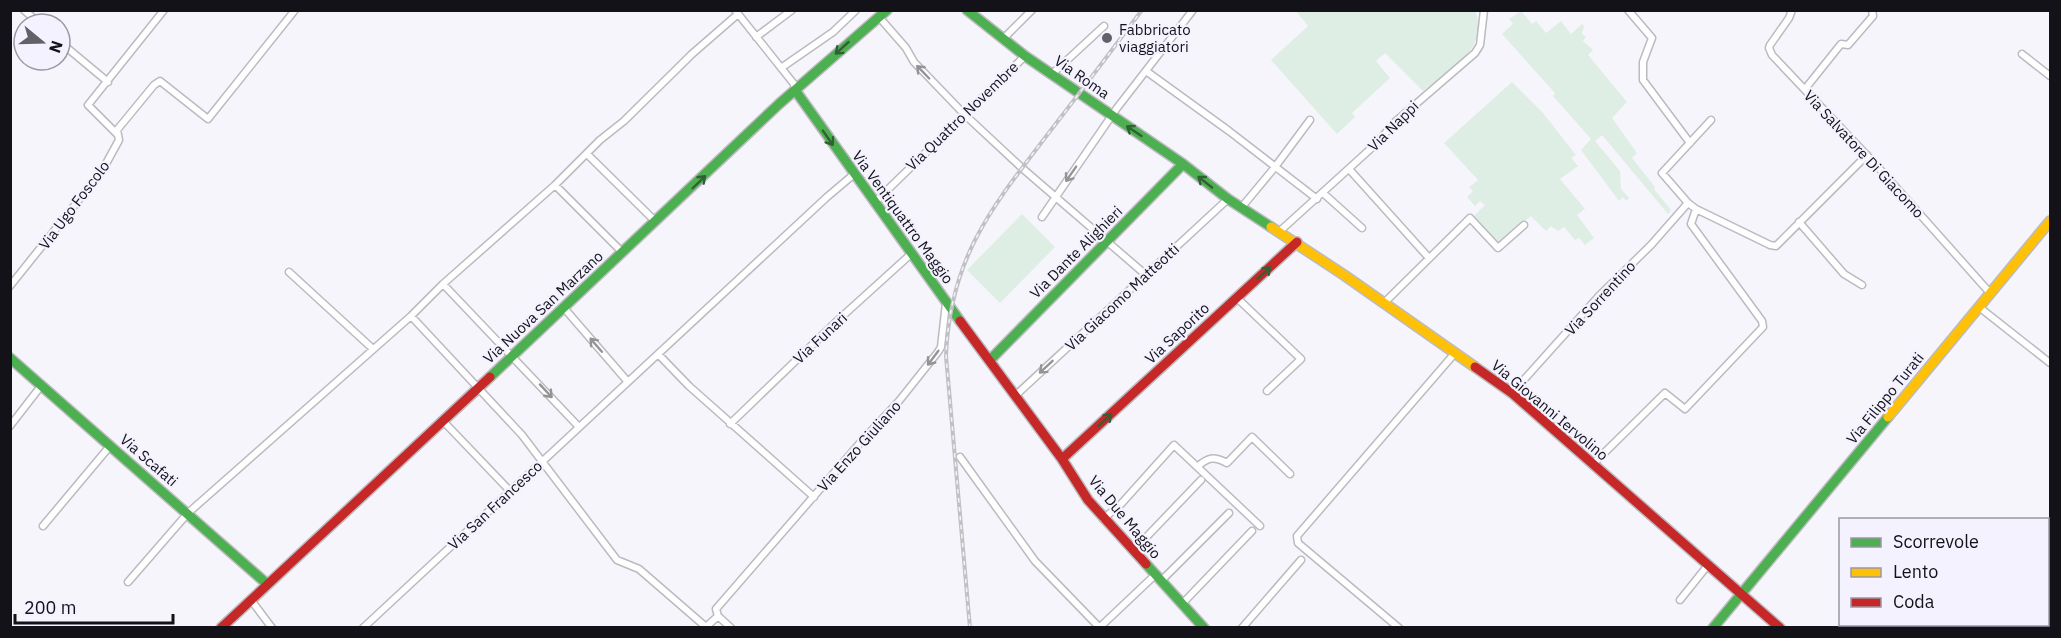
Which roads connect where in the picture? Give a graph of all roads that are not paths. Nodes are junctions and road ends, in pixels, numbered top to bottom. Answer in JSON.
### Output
{"nodes":[{"id":1,"x":164,"y":10,"type":"edge"},
{"id":2,"x":295,"y":10,"type":"edge"},
{"id":3,"x":792,"y":10,"type":"edge"},
{"id":4,"x":856,"y":10,"type":"edge"},
{"id":5,"x":967,"y":10,"type":"edge"},
{"id":6,"x":1032,"y":10,"type":"edge"},
{"id":7,"x":1193,"y":10,"type":"edge"},
{"id":8,"x":1484,"y":10,"type":"edge"},
{"id":9,"x":1628,"y":10,"type":"edge"},
{"id":10,"x":1792,"y":10,"type":"edge"},
{"id":11,"x":1872,"y":10,"type":"edge"},
{"id":12,"x":736,"y":12,"type":"edge"},
{"id":13,"x":883,"y":14,"type":"edge"},
{"id":14,"x":1104,"y":26,"type":"dead end"},
{"id":15,"x":756,"y":38,"type":"junction"},
{"id":16,"x":1003,"y":39,"type":"junction"},
{"id":17,"x":72,"y":52,"type":"edge"},
{"id":18,"x":2022,"y":54,"type":"dead end"},
{"id":19,"x":1025,"y":56,"type":"junction"},
{"id":20,"x":782,"y":68,"type":"junction"},
{"id":21,"x":1146,"y":71,"type":"junction"},
{"id":22,"x":1052,"y":74,"type":"junction"},
{"id":23,"x":2050,"y":76,"type":"edge"},
{"id":24,"x":108,"y":82,"type":"junction"},
{"id":25,"x":1805,"y":89,"type":"junction"},
{"id":26,"x":795,"y":90,"type":"junction"},
{"id":27,"x":964,"y":114,"type":"junction"},
{"id":28,"x":1111,"y":116,"type":"junction"},
{"id":29,"x":1310,"y":120,"type":"dead end"},
{"id":30,"x":1711,"y":120,"type":"dead end"},
{"id":31,"x":118,"y":135,"type":"junction"},
{"id":32,"x":1690,"y":143,"type":"junction"},
{"id":33,"x":587,"y":154,"type":"junction"},
{"id":34,"x":1867,"y":155,"type":"junction"},
{"id":35,"x":1183,"y":164,"type":"junction"},
{"id":36,"x":1275,"y":167,"type":"junction"},
{"id":37,"x":1349,"y":169,"type":"junction"},
{"id":38,"x":854,"y":175,"type":"junction"},
{"id":39,"x":555,"y":185,"type":"junction"},
{"id":40,"x":1323,"y":193,"type":"junction"},
{"id":41,"x":1055,"y":197,"type":"junction"},
{"id":42,"x":1228,"y":199,"type":"junction"},
{"id":43,"x":1317,"y":199,"type":"junction"},
{"id":44,"x":874,"y":203,"type":"junction"},
{"id":45,"x":1688,"y":203,"type":"junction"},
{"id":46,"x":1241,"y":208,"type":"junction"},
{"id":47,"x":1696,"y":208,"type":"junction"},
{"id":48,"x":1042,"y":217,"type":"dead end"},
{"id":49,"x":655,"y":221,"type":"junction"},
{"id":50,"x":2050,"y":221,"type":"edge"},
{"id":51,"x":1800,"y":222,"type":"junction"},
{"id":52,"x":1524,"y":225,"type":"dead end"},
{"id":53,"x":1362,"y":228,"type":"dead end"},
{"id":54,"x":1280,"y":231,"type":"junction"},
{"id":55,"x":1108,"y":241,"type":"junction"},
{"id":56,"x":1297,"y":243,"type":"junction"},
{"id":57,"x":623,"y":253,"type":"junction"},
{"id":58,"x":911,"y":254,"type":"junction"},
{"id":59,"x":1429,"y":258,"type":"junction"},
{"id":60,"x":289,"y":272,"type":"dead end"},
{"id":61,"x":1146,"y":275,"type":"junction"},
{"id":62,"x":443,"y":284,"type":"junction"},
{"id":63,"x":1862,"y":285,"type":"dead end"},
{"id":64,"x":10,"y":286,"type":"edge"},
{"id":65,"x":1990,"y":293,"type":"junction"},
{"id":66,"x":1237,"y":298,"type":"junction"},
{"id":67,"x":946,"y":302,"type":"junction"},
{"id":68,"x":1384,"y":303,"type":"junction"},
{"id":69,"x":1979,"y":307,"type":"junction"},
{"id":70,"x":564,"y":308,"type":"junction"},
{"id":71,"x":411,"y":316,"type":"junction"},
{"id":72,"x":374,"y":349,"type":"junction"},
{"id":73,"x":1455,"y":353,"type":"junction"},
{"id":74,"x":658,"y":354,"type":"junction"},
{"id":75,"x":513,"y":356,"type":"junction"},
{"id":76,"x":10,"y":358,"type":"edge"},
{"id":77,"x":990,"y":360,"type":"junction"},
{"id":78,"x":2050,"y":363,"type":"edge"},
{"id":79,"x":628,"y":382,"type":"junction"},
{"id":80,"x":41,"y":386,"type":"junction"},
{"id":81,"x":478,"y":388,"type":"junction"},
{"id":82,"x":1267,"y":392,"type":"dead end"},
{"id":83,"x":1512,"y":393,"type":"junction"},
{"id":84,"x":1016,"y":395,"type":"junction"},
{"id":85,"x":442,"y":421,"type":"junction"},
{"id":86,"x":730,"y":424,"type":"junction"},
{"id":87,"x":10,"y":426,"type":"edge"},
{"id":88,"x":579,"y":427,"type":"junction"},
{"id":89,"x":110,"y":446,"type":"junction"},
{"id":90,"x":960,"y":457,"type":"dead end"},
{"id":91,"x":1062,"y":459,"type":"junction"},
{"id":92,"x":543,"y":460,"type":"junction"},
{"id":93,"x":1592,"y":465,"type":"junction"},
{"id":94,"x":1197,"y":467,"type":"junction"},
{"id":95,"x":1290,"y":474,"type":"dead end"},
{"id":96,"x":1201,"y":480,"type":"dead end"},
{"id":97,"x":510,"y":491,"type":"junction"},
{"id":98,"x":814,"y":497,"type":"junction"},
{"id":99,"x":188,"y":513,"type":"junction"},
{"id":100,"x":1229,"y":513,"type":"dead end"},
{"id":101,"x":1103,"y":519,"type":"junction"},
{"id":102,"x":43,"y":526,"type":"dead end"},
{"id":103,"x":1260,"y":526,"type":"dead end"},
{"id":104,"x":1252,"y":531,"type":"dead end"},
{"id":105,"x":1133,"y":551,"type":"junction"},
{"id":106,"x":1301,"y":560,"type":"dead end"},
{"id":107,"x":1707,"y":565,"type":"junction"},
{"id":108,"x":1158,"y":578,"type":"junction"},
{"id":109,"x":128,"y":582,"type":"dead end"},
{"id":110,"x":267,"y":584,"type":"junction"},
{"id":111,"x":1742,"y":594,"type":"junction"},
{"id":112,"x":251,"y":600,"type":"junction"},
{"id":113,"x":1680,"y":600,"type":"dead end"},
{"id":114,"x":1182,"y":604,"type":"junction"},
{"id":115,"x":718,"y":616,"type":"junction"},
{"id":116,"x":221,"y":627,"type":"edge"},
{"id":117,"x":272,"y":627,"type":"edge"},
{"id":118,"x":363,"y":627,"type":"edge"},
{"id":119,"x":731,"y":627,"type":"edge"},
{"id":120,"x":1099,"y":627,"type":"edge"},
{"id":121,"x":1204,"y":627,"type":"edge"},
{"id":122,"x":1242,"y":627,"type":"edge"},
{"id":123,"x":1399,"y":627,"type":"edge"},
{"id":124,"x":1713,"y":627,"type":"edge"},
{"id":125,"x":1780,"y":627,"type":"edge"}],
"edges":[{"from":1,"to":24,"type":"street"},
{"from":2,"to":31,"type":"street","name":"Via Ugo Foscolo"},
{"from":3,"to":15,"type":"street"},
{"from":4,"to":20,"type":"street"},
{"from":5,"to":16,"type":"main road","name":"Via Roma"},
{"from":6,"to":16,"type":"street"},
{"from":7,"to":21,"type":"street"},
{"from":8,"to":37,"type":"street","name":"Via Nappi"},
{"from":9,"to":32,"type":"street"},
{"from":10,"to":25,"type":"street","name":"Via Salvatore Di Giacomo"},
{"from":11,"to":25,"type":"street"},
{"from":12,"to":15,"type":"street"},
{"from":12,"to":33,"type":"street"},
{"from":13,"to":26,"type":"main road","name":"Via Nuova San Marzano","one_way":true},
{"from":27,"to":13,"type":"street","one_way":true},
{"from":14,"to":22,"type":"street"},
{"from":15,"to":20,"type":"street"},
{"from":16,"to":19,"type":"main road","name":"Via Roma"},
{"from":17,"to":24,"type":"street"},
{"from":18,"to":23,"type":"street"},
{"from":19,"to":22,"type":"main road","name":"Via Roma"},
{"from":19,"to":27,"type":"street","name":"Via Quattro Novembre"},
{"from":20,"to":26,"type":"street"},
{"from":21,"to":28,"type":"street"},
{"from":21,"to":36,"type":"street"},
{"from":22,"to":28,"type":"main road","name":"Via Roma"},
{"from":24,"to":31,"type":"street"},
{"from":25,"to":34,"type":"street","name":"Via Salvatore Di Giacomo"},
{"from":26,"to":38,"type":"main road","name":"Via Ventiquattro Maggio","one_way":true},
{"from":49,"to":26,"type":"main road","name":"Via Nuova San Marzano","one_way":true},
{"from":27,"to":41,"type":"street"},
{"from":27,"to":44,"type":"street","name":"Via Quattro Novembre"},
{"from":35,"to":28,"type":"main road","name":"Via Roma","one_way":true},
{"from":28,"to":41,"type":"street","one_way":true},
{"from":29,"to":36,"type":"street"},
{"from":30,"to":32,"type":"street"},
{"from":31,"to":64,"type":"street","name":"Via Ugo Foscolo"},
{"from":32,"to":45,"type":"street"},
{"from":33,"to":39,"type":"street"},
{"from":33,"to":49,"type":"street"},
{"from":34,"to":51,"type":"street"},
{"from":34,"to":65,"type":"street","name":"Via Salvatore Di Giacomo"},
{"from":42,"to":35,"type":"main road","name":"Via Roma","one_way":true},
{"from":35,"to":55,"type":"main road","name":"Via Dante Alighieri"},
{"from":36,"to":43,"type":"street"},
{"from":36,"to":46,"type":"street"},
{"from":37,"to":40,"type":"street","name":"Via Nappi"},
{"from":37,"to":59,"type":"street"},
{"from":38,"to":44,"type":"main road","name":"Via Ventiquattro Maggio"},
{"from":38,"to":74,"type":"street"},
{"from":39,"to":57,"type":"street"},
{"from":39,"to":62,"type":"street"},
{"from":40,"to":43,"type":"street","name":"Via Nappi"},
{"from":40,"to":53,"type":"street"},
{"from":41,"to":48,"type":"street"},
{"from":41,"to":55,"type":"street"},
{"from":42,"to":46,"type":"main road","name":"Via Roma"},
{"from":42,"to":61,"type":"street","name":"Via Giacomo Matteotti"},
{"from":43,"to":54,"type":"street","name":"Via Nappi"},
{"from":44,"to":58,"type":"main road","name":"Via Ventiquattro Maggio"},
{"from":45,"to":47,"type":"street"},
{"from":45,"to":83,"type":"street","name":"Via Sorrentino"},
{"from":46,"to":54,"type":"main road","name":"Via Roma"},
{"from":47,"to":51,"type":"street"},
{"from":47,"to":93,"type":"street"},
{"from":49,"to":57,"type":"main road","name":"Via Nuova San Marzano"},
{"from":50,"to":65,"type":"main road","name":"Via Filippo Turati"},
{"from":51,"to":63,"type":"street"},
{"from":52,"to":59,"type":"street"},
{"from":54,"to":56,"type":"main road"},
{"from":55,"to":61,"type":"street"},
{"from":55,"to":77,"type":"main road","name":"Via Dante Alighieri"},
{"from":66,"to":56,"type":"main road","name":"Via Saporito","one_way":true},
{"from":56,"to":68,"type":"main road","name":"Via Giovanni Iervolino"},
{"from":57,"to":70,"type":"main road","name":"Via Nuova San Marzano"},
{"from":58,"to":67,"type":"main road","name":"Via Ventiquattro Maggio"},
{"from":58,"to":86,"type":"street","name":"Via Funari"},
{"from":59,"to":68,"type":"street"},
{"from":60,"to":72,"type":"street"},
{"from":61,"to":84,"type":"street","name":"Via Giacomo Matteotti","one_way":true},
{"from":62,"to":71,"type":"street"},
{"from":62,"to":75,"type":"street"},
{"from":65,"to":69,"type":"main road","name":"Via Filippo Turati"},
{"from":66,"to":82,"type":"street"},
{"from":91,"to":66,"type":"main road","name":"Via Saporito","one_way":true},
{"from":67,"to":77,"type":"main road","name":"Via Ventiquattro Maggio"},
{"from":67,"to":98,"type":"street","name":"Via Enzo Giuliano","one_way":true},
{"from":68,"to":73,"type":"main road","name":"Via Giovanni Iervolino"},
{"from":69,"to":78,"type":"street"},
{"from":69,"to":111,"type":"main road","name":"Via Filippo Turati"},
{"from":70,"to":75,"type":"main road","name":"Via Nuova San Marzano"},
{"from":79,"to":70,"type":"street","one_way":true},
{"from":71,"to":72,"type":"street"},
{"from":71,"to":81,"type":"street"},
{"from":72,"to":99,"type":"street"},
{"from":73,"to":83,"type":"main road","name":"Via Giovanni Iervolino"},
{"from":73,"to":123,"type":"street"},
{"from":74,"to":79,"type":"street","name":"Via San Francesco"},
{"from":74,"to":86,"type":"street","name":"Via Enzo Giuliano"},
{"from":75,"to":81,"type":"main road","name":"Via Nuova San Marzano"},
{"from":75,"to":88,"type":"street","one_way":true},
{"from":76,"to":80,"type":"main road","name":"Via Scafati"},
{"from":77,"to":84,"type":"main road","name":"Via Due Maggio"},
{"from":79,"to":88,"type":"street","name":"Via San Francesco"},
{"from":80,"to":87,"type":"street"},
{"from":80,"to":89,"type":"main road","name":"Via Scafati"},
{"from":81,"to":85,"type":"main road","name":"Via Nuova San Marzano"},
{"from":81,"to":92,"type":"street"},
{"from":83,"to":93,"type":"main road","name":"Via Giovanni Iervolino"},
{"from":84,"to":91,"type":"main road","name":"Via Due Maggio"},
{"from":85,"to":97,"type":"street"},
{"from":85,"to":110,"type":"main road","name":"Via Nuova San Marzano"},
{"from":86,"to":98,"type":"street","name":"Via Enzo Giuliano"},
{"from":88,"to":92,"type":"street","name":"Via San Francesco"},
{"from":89,"to":99,"type":"main road","name":"Via Scafati"},
{"from":89,"to":102,"type":"street"},
{"from":90,"to":120,"type":"street"},
{"from":91,"to":101,"type":"main road","name":"Via Due Maggio"},
{"from":92,"to":97,"type":"street","name":"Via San Francesco"},
{"from":92,"to":115,"type":"street"},
{"from":93,"to":107,"type":"main road","name":"Via Giovanni Iervolino"},
{"from":94,"to":95,"type":"street"},
{"from":94,"to":101,"type":"street"},
{"from":94,"to":103,"type":"street"},
{"from":96,"to":105,"type":"street"},
{"from":97,"to":118,"type":"street","name":"Via San Francesco"},
{"from":98,"to":115,"type":"street"},
{"from":99,"to":109,"type":"street"},
{"from":99,"to":110,"type":"main road","name":"Via Scafati"},
{"from":100,"to":108,"type":"street"},
{"from":101,"to":105,"type":"main road","name":"Via Due Maggio"},
{"from":104,"to":114,"type":"street"},
{"from":105,"to":108,"type":"main road","name":"Via Due Maggio"},
{"from":106,"to":122,"type":"street"},
{"from":107,"to":111,"type":"main road","name":"Via Giovanni Iervolino"},
{"from":107,"to":113,"type":"street"},
{"from":108,"to":114,"type":"main road","name":"Via Due Maggio"},
{"from":108,"to":120,"type":"street"},
{"from":110,"to":112,"type":"main road","name":"Via Nuova San Marzano"},
{"from":111,"to":124,"type":"main road","name":"Via Filippo Turati"},
{"from":111,"to":125,"type":"main road","name":"Via Giovanni Iervolino"},
{"from":112,"to":116,"type":"main road","name":"Via Nuova San Marzano"},
{"from":112,"to":117,"type":"street"},
{"from":114,"to":121,"type":"main road","name":"Via Due Maggio"},
{"from":115,"to":119,"type":"street"}]}
